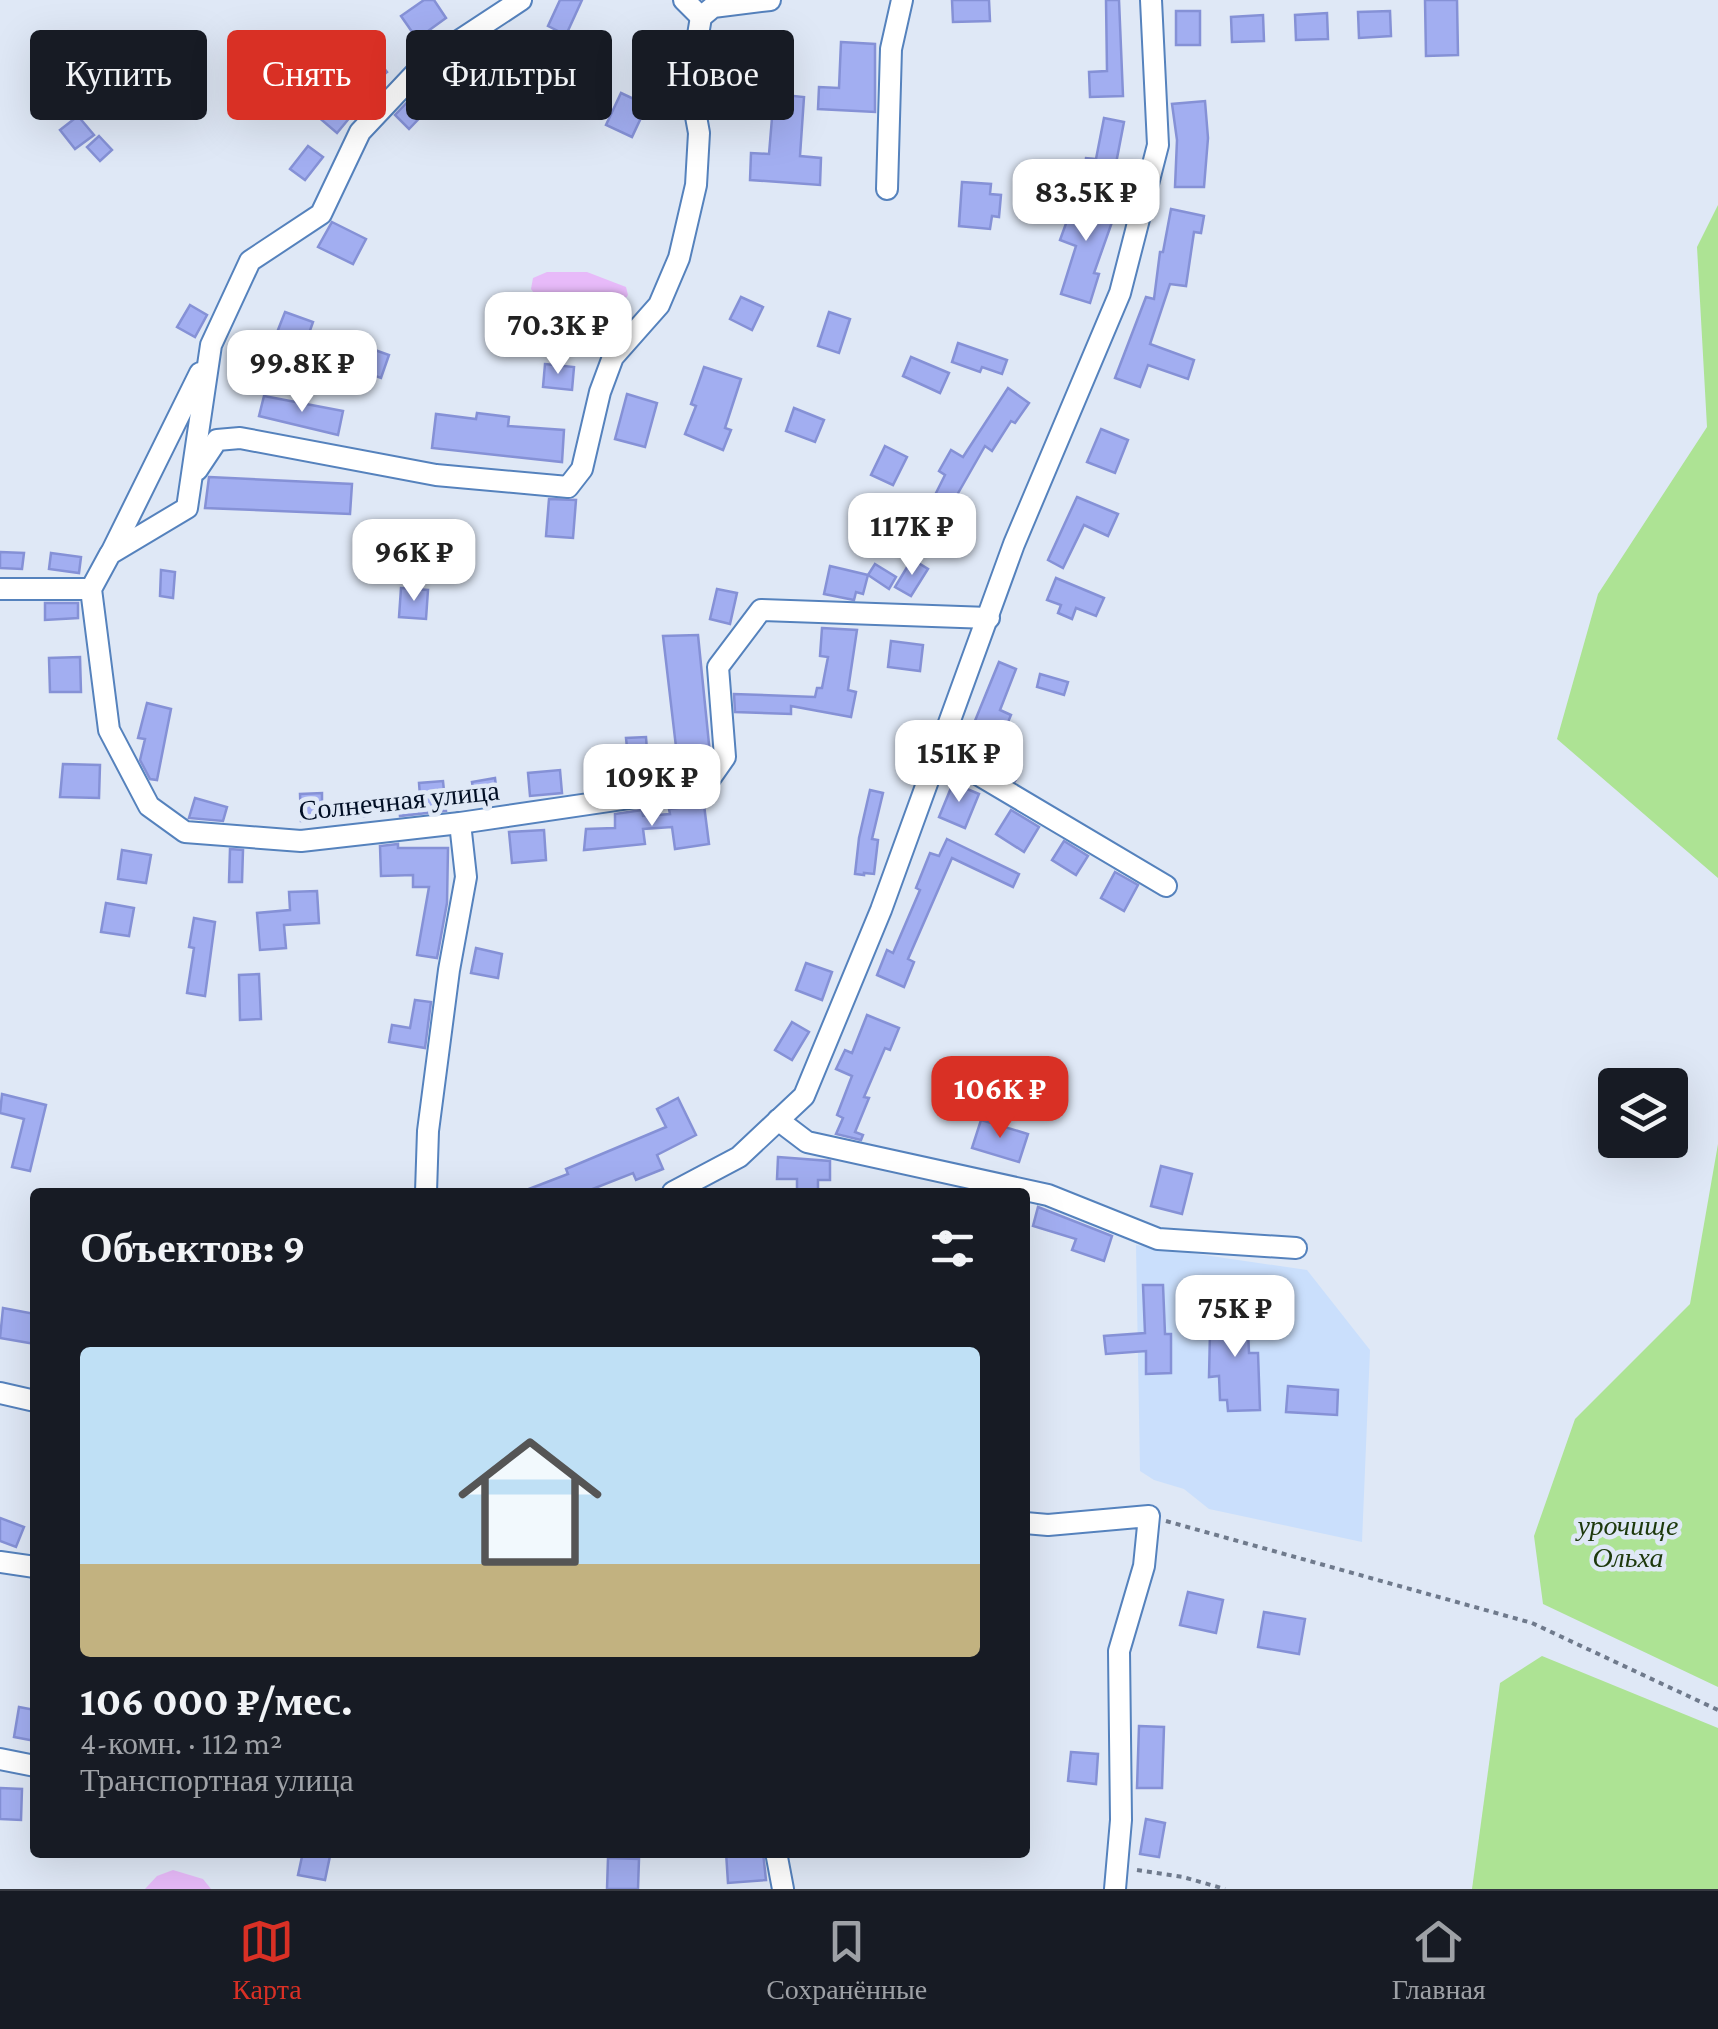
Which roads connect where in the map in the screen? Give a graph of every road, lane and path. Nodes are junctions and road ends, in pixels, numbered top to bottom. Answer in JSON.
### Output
{"nodes":[{"id":1,"x":521,"y":0,"type":"edge"},
{"id":2,"x":684,"y":0,"type":"edge"},
{"id":3,"x":770,"y":0,"type":"edge"},
{"id":4,"x":902,"y":0,"type":"edge"},
{"id":5,"x":1152,"y":0,"type":"edge"},
{"id":6,"x":701,"y":17,"type":"junction"},
{"id":7,"x":887,"y":189,"type":"dead end"},
{"id":8,"x":210,"y":353,"type":"junction"},
{"id":9,"x":191,"y":480,"type":"junction"},
{"id":10,"x":110,"y":554,"type":"junction"},
{"id":11,"x":0,"y":589,"type":"edge"},
{"id":12,"x":91,"y":589,"type":"junction"},
{"id":13,"x":989,"y":618,"type":"junction"},
{"id":14,"x":940,"y":752,"type":"junction"},
{"id":15,"x":460,"y":824,"type":"junction"},
{"id":16,"x":1166,"y":886,"type":"dead end"},
{"id":17,"x":778,"y":1120,"type":"junction"},
{"id":18,"x":426,"y":1188,"type":"edge"},
{"id":19,"x":681,"y":1188,"type":"edge"},
{"id":20,"x":1016,"y":1188,"type":"edge"},
{"id":21,"x":1030,"y":1191,"type":"edge"},
{"id":22,"x":1296,"y":1248,"type":"dead end"},
{"id":23,"x":0,"y":1393,"type":"edge"},
{"id":24,"x":30,"y":1401,"type":"edge"},
{"id":25,"x":1149,"y":1516,"type":"junction"},
{"id":26,"x":1030,"y":1523,"type":"edge"},
{"id":27,"x":0,"y":1562,"type":"edge"},
{"id":28,"x":30,"y":1567,"type":"edge"},
{"id":29,"x":1718,"y":1710,"type":"edge"},
{"id":30,"x":0,"y":1759,"type":"edge"},
{"id":31,"x":30,"y":1765,"type":"edge"},
{"id":32,"x":777,"y":1858,"type":"edge"},
{"id":33,"x":1117,"y":1867,"type":"junction"},
{"id":34,"x":783,"y":1889,"type":"edge"},
{"id":35,"x":1115,"y":1889,"type":"edge"},
{"id":36,"x":1225,"y":1889,"type":"edge"}],
"edges":[{"from":1,"to":8,"type":"street"},
{"from":2,"to":6,"type":"street"},
{"from":3,"to":6,"type":"street"},
{"from":4,"to":7,"type":"street"},
{"from":5,"to":13,"type":"street"},
{"from":6,"to":9,"type":"street"},
{"from":8,"to":9,"type":"street"},
{"from":8,"to":10,"type":"street"},
{"from":9,"to":10,"type":"street"},
{"from":10,"to":12,"type":"street"},
{"from":11,"to":12,"type":"street"},
{"from":12,"to":15,"type":"street","name":"Солнечная улица"},
{"from":13,"to":14,"type":"street"},
{"from":13,"to":15,"type":"street","name":"Солнечная улица"},
{"from":14,"to":16,"type":"street"},
{"from":14,"to":17,"type":"street"},
{"from":15,"to":18,"type":"street"},
{"from":17,"to":19,"type":"street"},
{"from":17,"to":20,"type":"street"},
{"from":21,"to":22,"type":"street"},
{"from":23,"to":24,"type":"street"},
{"from":25,"to":26,"type":"street"},
{"from":25,"to":29,"type":"path"},
{"from":25,"to":33,"type":"street"},
{"from":27,"to":28,"type":"street"},
{"from":30,"to":31,"type":"street"},
{"from":32,"to":34,"type":"street"},
{"from":33,"to":35,"type":"street"},
{"from":33,"to":36,"type":"path"}]}
